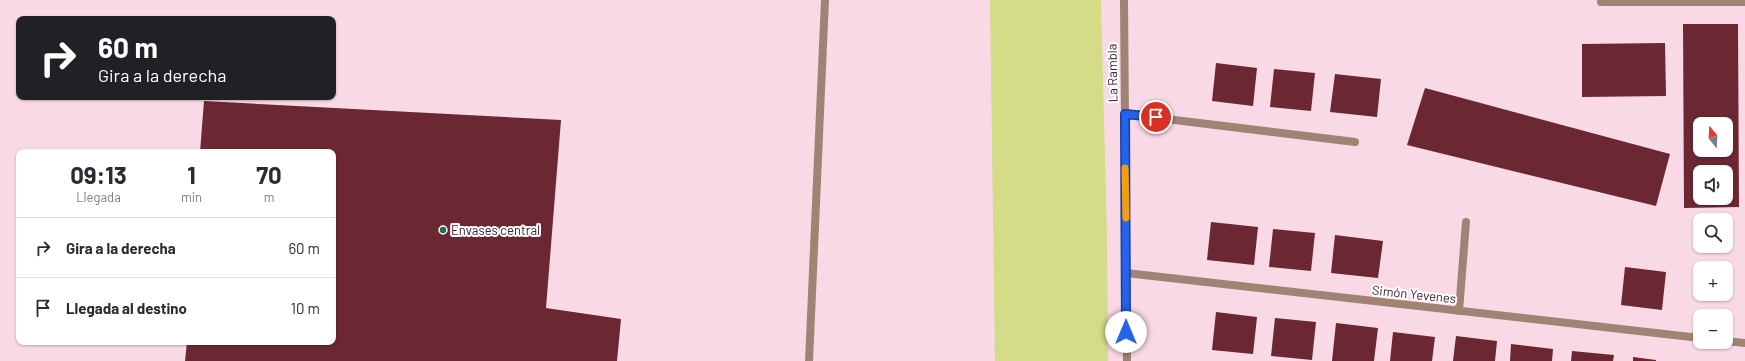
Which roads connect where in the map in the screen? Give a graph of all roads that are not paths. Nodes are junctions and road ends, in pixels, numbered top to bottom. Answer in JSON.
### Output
{"nodes":[{"id":1,"x":825,"y":0,"type":"edge"},
{"id":2,"x":1124,"y":0,"type":"edge"},
{"id":3,"x":1601,"y":2,"type":"dead end"},
{"id":4,"x":1745,"y":2,"type":"edge"},
{"id":5,"x":1125,"y":114,"type":"junction"},
{"id":6,"x":1355,"y":142,"type":"dead end"},
{"id":7,"x":1466,"y":222,"type":"dead end"},
{"id":8,"x":1126,"y":273,"type":"junction"},
{"id":9,"x":1458,"y":311,"type":"junction"},
{"id":10,"x":1693,"y":337,"type":"edge"},
{"id":11,"x":1733,"y":342,"type":"edge"},
{"id":12,"x":1745,"y":344,"type":"edge"},
{"id":13,"x":809,"y":361,"type":"edge"},
{"id":14,"x":1127,"y":361,"type":"edge"}],
"edges":[{"from":1,"to":13,"type":"street"},
{"from":2,"to":5,"type":"street","name":"La Rambla"},
{"from":3,"to":4,"type":"street"},
{"from":5,"to":6,"type":"street"},
{"from":5,"to":8,"type":"street","name":"La Rambla"},
{"from":7,"to":9,"type":"street"},
{"from":8,"to":9,"type":"street","name":"Simón Yevenes"},
{"from":8,"to":14,"type":"street","name":"La Rambla"},
{"from":9,"to":10,"type":"street","name":"Simón Yevenes"},
{"from":11,"to":12,"type":"street"}]}
